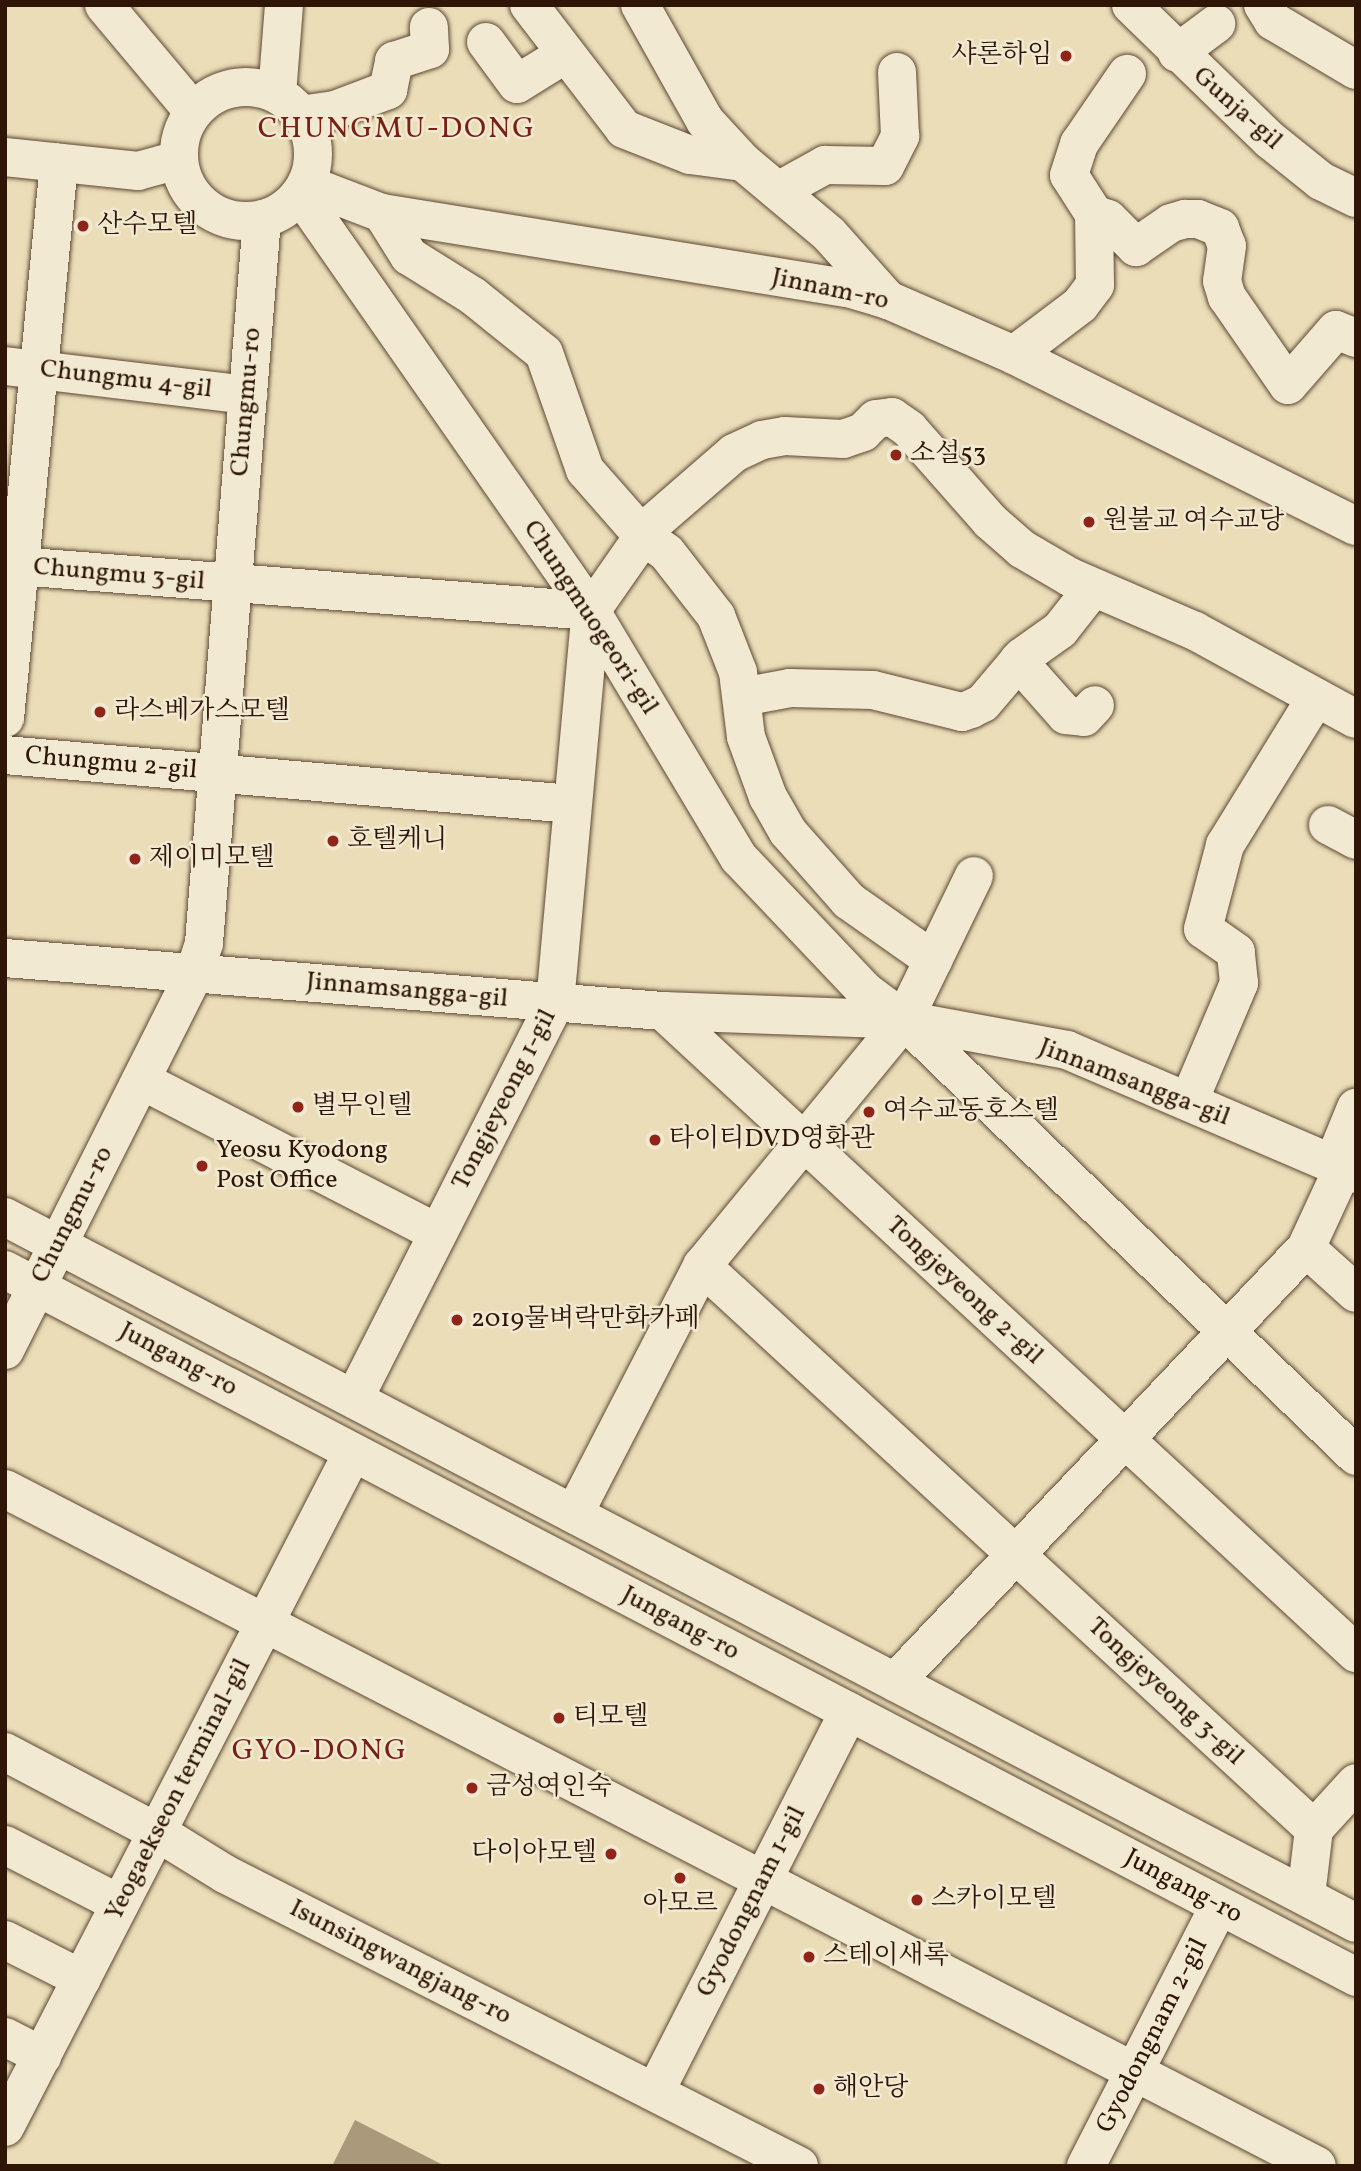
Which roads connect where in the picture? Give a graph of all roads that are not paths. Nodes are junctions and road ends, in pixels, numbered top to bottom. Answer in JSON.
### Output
{"nodes":[{"id":1,"x":104,"y":5,"type":"edge"},
{"id":2,"x":284,"y":5,"type":"edge"},
{"id":3,"x":529,"y":5,"type":"edge"},
{"id":4,"x":640,"y":5,"type":"edge"},
{"id":5,"x":1131,"y":5,"type":"edge"},
{"id":6,"x":1262,"y":5,"type":"edge"},
{"id":7,"x":1216,"y":24,"type":"dead end"},
{"id":8,"x":429,"y":27,"type":"dead end"},
{"id":9,"x":486,"y":42,"type":"dead end"},
{"id":10,"x":1177,"y":53,"type":"junction"},
{"id":11,"x":564,"y":55,"type":"junction"},
{"id":12,"x":1356,"y":70,"type":"edge"},
{"id":13,"x":897,"y":72,"type":"dead end"},
{"id":14,"x":1127,"y":74,"type":"dead end"},
{"id":15,"x":288,"y":104,"type":"junction"},
{"id":16,"x":193,"y":111,"type":"junction"},
{"id":17,"x":5,"y":157,"type":"edge"},
{"id":18,"x":178,"y":160,"type":"junction"},
{"id":19,"x":743,"y":162,"type":"junction"},
{"id":20,"x":60,"y":163,"type":"junction"},
{"id":21,"x":303,"y":189,"type":"junction"},
{"id":22,"x":778,"y":191,"type":"junction"},
{"id":23,"x":1356,"y":198,"type":"edge"},
{"id":24,"x":382,"y":213,"type":"junction"},
{"id":25,"x":1094,"y":214,"type":"junction"},
{"id":26,"x":261,"y":219,"type":"junction"},
{"id":27,"x":888,"y":300,"type":"junction"},
{"id":28,"x":1356,"y":338,"type":"edge"},
{"id":29,"x":1014,"y":355,"type":"junction"},
{"id":30,"x":22,"y":368,"type":"edge"},
{"id":31,"x":247,"y":395,"type":"junction"},
{"id":32,"x":1356,"y":526,"type":"edge"},
{"id":33,"x":643,"y":536,"type":"junction"},
{"id":34,"x":13,"y":565,"type":"edge"},
{"id":35,"x":233,"y":585,"type":"junction"},
{"id":36,"x":1093,"y":588,"type":"junction"},
{"id":37,"x":591,"y":611,"type":"junction"},
{"id":38,"x":1018,"y":661,"type":"junction"},
{"id":39,"x":742,"y":697,"type":"junction"},
{"id":40,"x":1315,"y":699,"type":"junction"},
{"id":41,"x":1096,"y":705,"type":"dead end"},
{"id":42,"x":5,"y":718,"type":"edge"},
{"id":43,"x":1356,"y":719,"type":"edge"},
{"id":44,"x":5,"y":755,"type":"edge"},
{"id":45,"x":218,"y":773,"type":"junction"},
{"id":46,"x":572,"y":804,"type":"junction"},
{"id":47,"x":974,"y":876,"type":"dead end"},
{"id":48,"x":5,"y":958,"type":"edge"},
{"id":49,"x":933,"y":960,"type":"junction"},
{"id":50,"x":194,"y":974,"type":"junction"},
{"id":51,"x":555,"y":1003,"type":"junction"},
{"id":52,"x":663,"y":1011,"type":"junction"},
{"id":53,"x":904,"y":1020,"type":"junction"},
{"id":54,"x":141,"y":1080,"type":"junction"},
{"id":55,"x":1189,"y":1101,"type":"junction"},
{"id":56,"x":1356,"y":1108,"type":"edge"},
{"id":57,"x":804,"y":1142,"type":"junction"},
{"id":58,"x":1344,"y":1169,"type":"edge"},
{"id":59,"x":5,"y":1217,"type":"edge"},
{"id":60,"x":438,"y":1233,"type":"junction"},
{"id":61,"x":58,"y":1245,"type":"junction"},
{"id":62,"x":1306,"y":1248,"type":"junction"},
{"id":63,"x":702,"y":1266,"type":"junction"},
{"id":64,"x":21,"y":1278,"type":"edge"},
{"id":65,"x":1356,"y":1293,"type":"edge"},
{"id":66,"x":1225,"y":1334,"type":"junction"},
{"id":67,"x":5,"y":1350,"type":"edge"},
{"id":68,"x":354,"y":1399,"type":"junction"},
{"id":69,"x":1125,"y":1439,"type":"junction"},
{"id":70,"x":353,"y":1452,"type":"junction"},
{"id":71,"x":1356,"y":1456,"type":"edge"},
{"id":72,"x":5,"y":1489,"type":"edge"},
{"id":73,"x":574,"y":1514,"type":"junction"},
{"id":74,"x":1016,"y":1555,"type":"junction"},
{"id":75,"x":264,"y":1623,"type":"junction"},
{"id":76,"x":1356,"y":1653,"type":"edge"},
{"id":77,"x":895,"y":1682,"type":"junction"},
{"id":78,"x":849,"y":1712,"type":"junction"},
{"id":79,"x":5,"y":1752,"type":"edge"},
{"id":80,"x":1356,"y":1783,"type":"edge"},
{"id":81,"x":1314,"y":1829,"type":"junction"},
{"id":82,"x":157,"y":1832,"type":"junction"},
{"id":83,"x":5,"y":1845,"type":"edge"},
{"id":84,"x":763,"y":1880,"type":"junction"},
{"id":85,"x":1306,"y":1896,"type":"junction"},
{"id":86,"x":120,"y":1904,"type":"junction"},
{"id":87,"x":1219,"y":1906,"type":"junction"},
{"id":88,"x":1356,"y":1923,"type":"edge"},
{"id":89,"x":5,"y":1940,"type":"edge"},
{"id":90,"x":1356,"y":1977,"type":"edge"},
{"id":91,"x":82,"y":1979,"type":"junction"},
{"id":92,"x":5,"y":2037,"type":"edge"},
{"id":93,"x":42,"y":2056,"type":"junction"},
{"id":94,"x":1134,"y":2071,"type":"junction"},
{"id":95,"x":655,"y":2092,"type":"junction"},
{"id":96,"x":5,"y":2127,"type":"edge"},
{"id":97,"x":799,"y":2166,"type":"edge"},
{"id":98,"x":1086,"y":2166,"type":"edge"},
{"id":99,"x":1317,"y":2166,"type":"edge"}],
"edges":[{"from":1,"to":16,"type":"street"},
{"from":2,"to":15,"type":"street"},
{"from":3,"to":11,"type":"street"},
{"from":4,"to":19,"type":"street"},
{"from":5,"to":10,"type":"street","name":"Gunja-gil"},
{"from":6,"to":12,"type":"street"},
{"from":7,"to":10,"type":"street"},
{"from":8,"to":15,"type":"street"},
{"from":9,"to":11,"type":"street"},
{"from":10,"to":23,"type":"street","name":"Gunja-gil"},
{"from":11,"to":19,"type":"street"},
{"from":13,"to":22,"type":"street"},
{"from":14,"to":25,"type":"street"},
{"from":15,"to":16,"type":"street"},
{"from":15,"to":21,"type":"street"},
{"from":16,"to":18,"type":"street"},
{"from":17,"to":20,"type":"street"},
{"from":18,"to":20,"type":"street"},
{"from":18,"to":26,"type":"street"},
{"from":19,"to":22,"type":"street"},
{"from":20,"to":30,"type":"street"},
{"from":21,"to":24,"type":"street","name":"Jinnam-ro"},
{"from":21,"to":26,"type":"street"},
{"from":21,"to":37,"type":"street","name":"Chungmuogeori-gil"},
{"from":22,"to":27,"type":"street"},
{"from":24,"to":27,"type":"street","name":"Jinnam-ro"},
{"from":24,"to":33,"type":"street"},
{"from":25,"to":28,"type":"street"},
{"from":25,"to":29,"type":"street"},
{"from":26,"to":31,"type":"street","name":"Chungmu-ro"},
{"from":27,"to":29,"type":"street","name":"Jinnam-ro"},
{"from":29,"to":32,"type":"street","name":"Jinnam-ro"},
{"from":30,"to":31,"type":"street","name":"Chungmu 4-gil"},
{"from":30,"to":34,"type":"street"},
{"from":31,"to":35,"type":"street","name":"Chungmu-ro"},
{"from":33,"to":36,"type":"street"},
{"from":33,"to":37,"type":"street"},
{"from":33,"to":39,"type":"street"},
{"from":34,"to":35,"type":"street","name":"Chungmu 3-gil"},
{"from":34,"to":42,"type":"street"},
{"from":35,"to":37,"type":"street"},
{"from":35,"to":45,"type":"street","name":"Chungmu-ro"},
{"from":36,"to":38,"type":"street"},
{"from":36,"to":40,"type":"street"},
{"from":37,"to":46,"type":"street","name":"Tongjeyeong 1-gil"},
{"from":37,"to":53,"type":"street","name":"Chungmuogeori-gil"},
{"from":38,"to":39,"type":"street"},
{"from":38,"to":41,"type":"street"},
{"from":39,"to":49,"type":"street"},
{"from":40,"to":43,"type":"street"},
{"from":40,"to":55,"type":"street"},
{"from":44,"to":45,"type":"street","name":"Chungmu 2-gil"},
{"from":45,"to":46,"type":"street"},
{"from":45,"to":50,"type":"street","name":"Chungmu-ro"},
{"from":46,"to":51,"type":"street","name":"Tongjeyeong 1-gil"},
{"from":47,"to":49,"type":"street"},
{"from":48,"to":50,"type":"street","name":"Jinnamsangga-gil"},
{"from":49,"to":53,"type":"street"},
{"from":50,"to":51,"type":"street","name":"Jinnamsangga-gil"},
{"from":50,"to":54,"type":"street","name":"Chungmu-ro"},
{"from":51,"to":52,"type":"street","name":"Jinnamsangga-gil"},
{"from":51,"to":60,"type":"street","name":"Tongjeyeong 1-gil"},
{"from":52,"to":53,"type":"street","name":"Jinnamsangga-gil"},
{"from":52,"to":57,"type":"street"},
{"from":53,"to":55,"type":"street","name":"Jinnamsangga-gil"},
{"from":53,"to":57,"type":"street"},
{"from":53,"to":66,"type":"street"},
{"from":54,"to":60,"type":"street"},
{"from":54,"to":61,"type":"street","name":"Chungmu-ro"},
{"from":55,"to":58,"type":"street","name":"Jinnamsangga-gil"},
{"from":56,"to":58,"type":"street"},
{"from":57,"to":63,"type":"street"},
{"from":57,"to":69,"type":"street","name":"Tongjeyeong 2-gil"},
{"from":58,"to":62,"type":"street"},
{"from":59,"to":61,"type":"street"},
{"from":60,"to":68,"type":"street","name":"Tongjeyeong 1-gil"},
{"from":61,"to":64,"type":"street","name":"Chungmu-ro"},
{"from":61,"to":68,"type":"street"},
{"from":62,"to":65,"type":"street"},
{"from":62,"to":66,"type":"street"},
{"from":63,"to":73,"type":"street"},
{"from":63,"to":74,"type":"street"},
{"from":64,"to":67,"type":"street","name":"Chungmu-ro"},
{"from":64,"to":70,"type":"street","name":"Jungang-ro"},
{"from":66,"to":69,"type":"street"},
{"from":66,"to":71,"type":"street"},
{"from":68,"to":73,"type":"street"},
{"from":69,"to":74,"type":"street"},
{"from":69,"to":76,"type":"street"},
{"from":70,"to":75,"type":"street","name":"Yeogaekseon terminal-gil"},
{"from":70,"to":78,"type":"street","name":"Jungang-ro"},
{"from":72,"to":75,"type":"street"},
{"from":73,"to":77,"type":"street"},
{"from":74,"to":77,"type":"street"},
{"from":74,"to":81,"type":"street","name":"Tongjeyeong 3-gil"},
{"from":75,"to":82,"type":"street","name":"Yeogaekseon terminal-gil"},
{"from":75,"to":84,"type":"street"},
{"from":77,"to":85,"type":"street"},
{"from":78,"to":84,"type":"street","name":"Gyodongnam 1-gil"},
{"from":78,"to":87,"type":"street","name":"Jungang-ro"},
{"from":79,"to":82,"type":"street","name":"Isunsingwangjang-ro"},
{"from":80,"to":81,"type":"street"},
{"from":81,"to":85,"type":"street"},
{"from":82,"to":86,"type":"street","name":"Yeogaekseon terminal-gil"},
{"from":82,"to":95,"type":"street","name":"Isunsingwangjang-ro"},
{"from":83,"to":86,"type":"street"},
{"from":84,"to":94,"type":"street"},
{"from":84,"to":95,"type":"street","name":"Gyodongnam 1-gil"},
{"from":85,"to":88,"type":"street"},
{"from":86,"to":91,"type":"street","name":"Yeogaekseon terminal-gil"},
{"from":87,"to":90,"type":"street","name":"Jungang-ro"},
{"from":87,"to":94,"type":"street","name":"Gyodongnam 2-gil"},
{"from":89,"to":91,"type":"street"},
{"from":91,"to":93,"type":"street","name":"Yeogaekseon terminal-gil"},
{"from":92,"to":93,"type":"street"},
{"from":93,"to":96,"type":"street","name":"Yeogaekseon terminal-gil"},
{"from":94,"to":98,"type":"street","name":"Gyodongnam 2-gil"},
{"from":94,"to":99,"type":"street"},
{"from":95,"to":97,"type":"street","name":"Isunsingwangjang-ro"}]}
